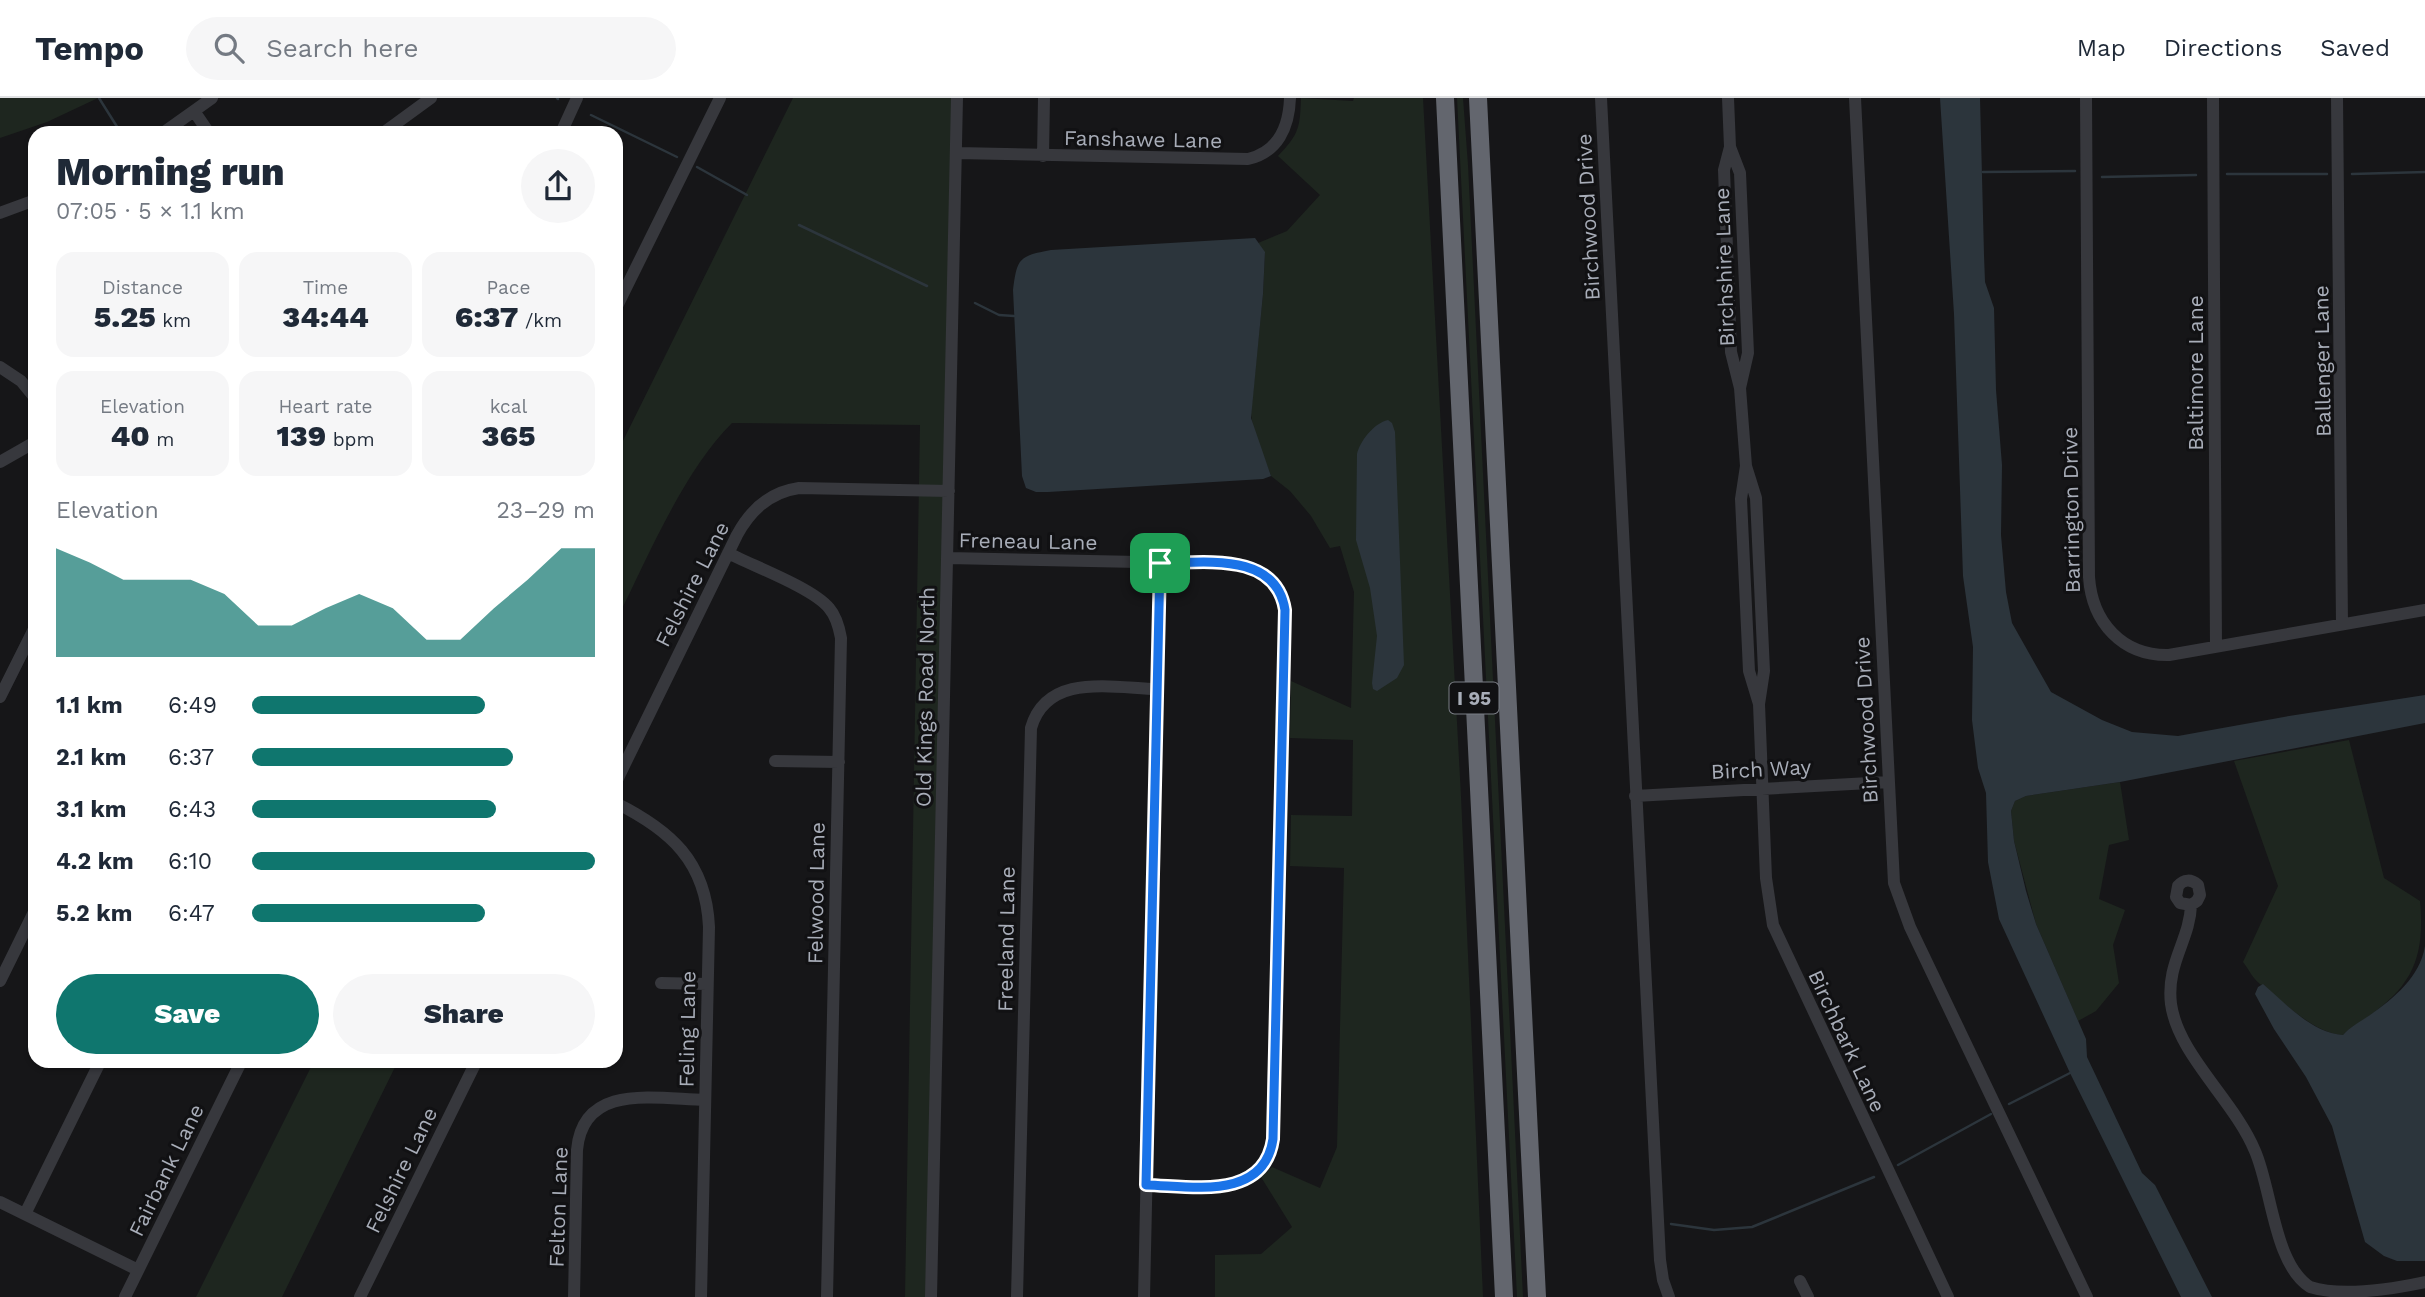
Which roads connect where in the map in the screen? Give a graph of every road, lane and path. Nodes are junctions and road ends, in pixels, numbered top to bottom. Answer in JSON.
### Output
{"nodes":[{"id":1,"x":212,"y":98,"type":"edge"},
{"id":2,"x":431,"y":98,"type":"edge"},
{"id":3,"x":577,"y":98,"type":"edge"},
{"id":4,"x":720,"y":98,"type":"edge"},
{"id":5,"x":957,"y":98,"type":"edge"},
{"id":6,"x":1044,"y":98,"type":"edge"},
{"id":7,"x":1290,"y":98,"type":"edge"},
{"id":8,"x":1445,"y":98,"type":"edge"},
{"id":9,"x":1478,"y":98,"type":"edge"},
{"id":10,"x":1601,"y":98,"type":"edge"},
{"id":11,"x":1728,"y":98,"type":"edge"},
{"id":12,"x":1854,"y":98,"type":"edge"},
{"id":13,"x":2086,"y":98,"type":"edge"},
{"id":14,"x":2213,"y":98,"type":"edge"},
{"id":15,"x":2337,"y":98,"type":"edge"},
{"id":16,"x":194,"y":111,"type":"junction"},
{"id":17,"x":173,"y":126,"type":"edge"},
{"id":18,"x":204,"y":126,"type":"edge"},
{"id":19,"x":393,"y":126,"type":"edge"},
{"id":20,"x":564,"y":126,"type":"edge"},
{"id":21,"x":957,"y":153,"type":"junction"},
{"id":22,"x":1042,"y":156,"type":"junction"},
{"id":23,"x":28,"y":203,"type":"edge"},
{"id":24,"x":0,"y":213,"type":"edge"},
{"id":25,"x":623,"y":294,"type":"edge"},
{"id":26,"x":0,"y":367,"type":"edge"},
{"id":27,"x":28,"y":390,"type":"edge"},
{"id":28,"x":28,"y":446,"type":"edge"},
{"id":29,"x":0,"y":462,"type":"edge"},
{"id":30,"x":949,"y":491,"type":"junction"},
{"id":31,"x":728,"y":554,"type":"junction"},
{"id":32,"x":948,"y":558,"type":"junction"},
{"id":33,"x":1160,"y":563,"type":"junction"},
{"id":34,"x":2425,"y":610,"type":"edge"},
{"id":35,"x":2342,"y":624,"type":"junction"},
{"id":36,"x":28,"y":641,"type":"edge"},
{"id":37,"x":2216,"y":647,"type":"junction"},
{"id":38,"x":1157,"y":689,"type":"junction"},
{"id":39,"x":0,"y":697,"type":"edge"},
{"id":40,"x":775,"y":761,"type":"dead end"},
{"id":41,"x":839,"y":762,"type":"junction"},
{"id":42,"x":623,"y":768,"type":"edge"},
{"id":43,"x":1888,"y":782,"type":"junction"},
{"id":44,"x":1763,"y":788,"type":"junction"},
{"id":45,"x":1635,"y":796,"type":"junction"},
{"id":46,"x":623,"y":807,"type":"edge"},
{"id":47,"x":2191,"y":905,"type":"dead end"},
{"id":48,"x":28,"y":924,"type":"edge"},
{"id":49,"x":0,"y":981,"type":"edge"},
{"id":50,"x":661,"y":983,"type":"dead end"},
{"id":51,"x":708,"y":985,"type":"junction"},
{"id":52,"x":97,"y":1068,"type":"edge"},
{"id":53,"x":238,"y":1068,"type":"edge"},
{"id":54,"x":473,"y":1068,"type":"edge"},
{"id":55,"x":705,"y":1100,"type":"junction"},
{"id":56,"x":1146,"y":1185,"type":"junction"},
{"id":57,"x":0,"y":1202,"type":"edge"},
{"id":58,"x":25,"y":1214,"type":"junction"},
{"id":59,"x":138,"y":1270,"type":"junction"},
{"id":60,"x":1800,"y":1281,"type":"dead end"},
{"id":61,"x":2417,"y":1288,"type":"edge"},
{"id":62,"x":125,"y":1297,"type":"edge"},
{"id":63,"x":360,"y":1297,"type":"edge"},
{"id":64,"x":574,"y":1297,"type":"edge"},
{"id":65,"x":701,"y":1297,"type":"edge"},
{"id":66,"x":827,"y":1297,"type":"edge"},
{"id":67,"x":932,"y":1297,"type":"edge"},
{"id":68,"x":1017,"y":1297,"type":"edge"},
{"id":69,"x":1144,"y":1297,"type":"edge"},
{"id":70,"x":1504,"y":1297,"type":"edge"},
{"id":71,"x":1537,"y":1297,"type":"edge"},
{"id":72,"x":1669,"y":1297,"type":"edge"},
{"id":73,"x":1808,"y":1297,"type":"edge"},
{"id":74,"x":1948,"y":1297,"type":"edge"},
{"id":75,"x":2087,"y":1297,"type":"edge"}],
"edges":[{"from":1,"to":16,"type":"street"},
{"from":2,"to":19,"type":"street"},
{"from":3,"to":20,"type":"street"},
{"from":4,"to":25,"type":"street"},
{"from":5,"to":21,"type":"street","name":"Old Kings Road North"},
{"from":6,"to":22,"type":"street"},
{"from":7,"to":22,"type":"street","name":"Fanshawe Lane"},
{"from":8,"to":70,"type":"highway","number":"I 95"},
{"from":9,"to":71,"type":"highway","number":"I 95"},
{"from":10,"to":45,"type":"street","name":"Birchwood Drive"},
{"from":11,"to":44,"type":"street","name":"Birchshire Lane"},
{"from":12,"to":43,"type":"street","name":"Birchwood Drive"},
{"from":13,"to":37,"type":"street","name":"Barrington Drive"},
{"from":14,"to":37,"type":"street","name":"Baltimore Lane"},
{"from":15,"to":35,"type":"street","name":"Ballenger Lane"},
{"from":16,"to":17,"type":"street"},
{"from":16,"to":18,"type":"street"},
{"from":21,"to":22,"type":"street","name":"Fanshawe Lane"},
{"from":21,"to":30,"type":"street","name":"Old Kings Road North"},
{"from":23,"to":24,"type":"street"},
{"from":26,"to":27,"type":"street"},
{"from":28,"to":29,"type":"street"},
{"from":30,"to":31,"type":"street","name":"Felshire Lane"},
{"from":30,"to":32,"type":"street","name":"Old Kings Road North"},
{"from":31,"to":41,"type":"street","name":"Felwood Lane"},
{"from":31,"to":42,"type":"street","name":"Felshire Lane"},
{"from":32,"to":33,"type":"street","name":"Freneau Lane"},
{"from":32,"to":67,"type":"street","name":"Old Kings Road North"},
{"from":33,"to":38,"type":"street"},
{"from":33,"to":56,"type":"street","name":"Freneau Lane"},
{"from":34,"to":35,"type":"street","name":"Barrington Drive"},
{"from":35,"to":37,"type":"street","name":"Barrington Drive"},
{"from":36,"to":39,"type":"street"},
{"from":38,"to":56,"type":"street"},
{"from":38,"to":68,"type":"street","name":"Freeland Lane"},
{"from":40,"to":41,"type":"street"},
{"from":41,"to":66,"type":"street","name":"Felwood Lane"},
{"from":43,"to":44,"type":"street","name":"Birch Way"},
{"from":43,"to":75,"type":"street","name":"Birchwood Drive"},
{"from":44,"to":45,"type":"street","name":"Birch Way"},
{"from":44,"to":74,"type":"street","name":"Birchbark Lane"},
{"from":45,"to":72,"type":"street","name":"Birchwood Drive"},
{"from":46,"to":51,"type":"street","name":"Feling Lane"},
{"from":47,"to":61,"type":"street"},
{"from":48,"to":49,"type":"street"},
{"from":50,"to":51,"type":"street"},
{"from":51,"to":55,"type":"street","name":"Feling Lane"},
{"from":52,"to":58,"type":"street"},
{"from":53,"to":59,"type":"street","name":"Fairbank Lane"},
{"from":54,"to":63,"type":"street","name":"Felshire Lane"},
{"from":55,"to":64,"type":"street","name":"Felton Lane"},
{"from":55,"to":65,"type":"street","name":"Feling Lane"},
{"from":56,"to":69,"type":"street"},
{"from":57,"to":58,"type":"street"},
{"from":58,"to":59,"type":"street"},
{"from":59,"to":62,"type":"street","name":"Fairbank Lane"},
{"from":60,"to":73,"type":"street"}]}
